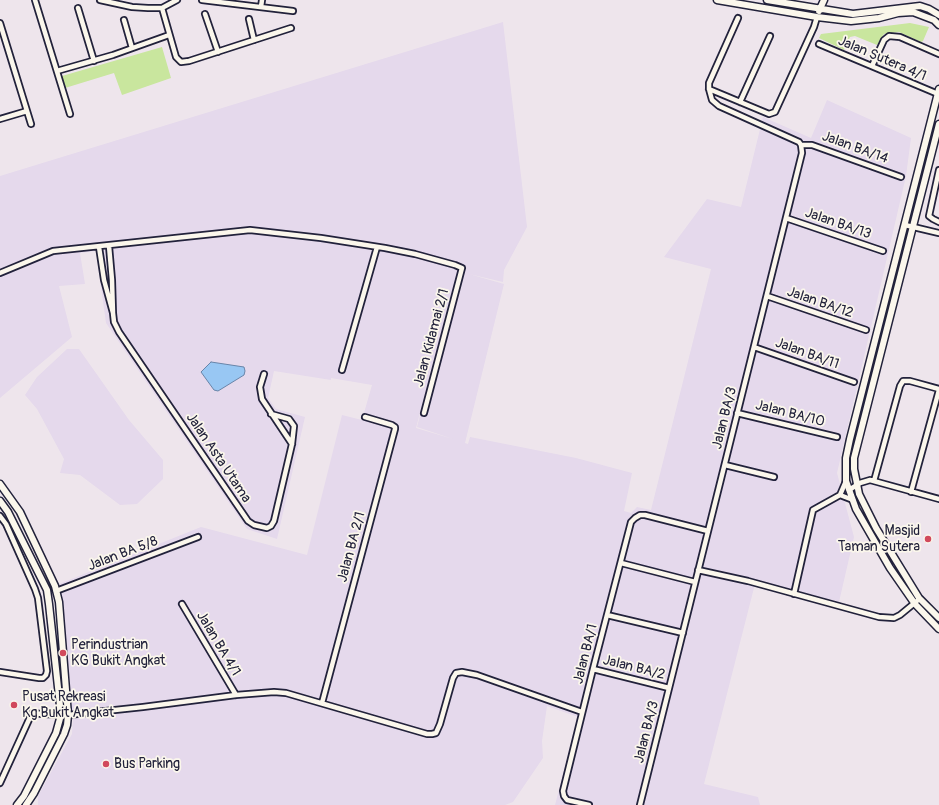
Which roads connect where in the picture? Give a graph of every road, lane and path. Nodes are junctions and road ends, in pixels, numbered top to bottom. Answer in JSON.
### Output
{"nodes":[{"id":1,"x":35,"y":0,"type":"edge"},
{"id":2,"x":100,"y":0,"type":"edge"},
{"id":3,"x":177,"y":0,"type":"edge"},
{"id":4,"x":202,"y":0,"type":"edge"},
{"id":5,"x":262,"y":0,"type":"edge"},
{"id":6,"x":717,"y":0,"type":"edge"},
{"id":7,"x":767,"y":0,"type":"edge"},
{"id":8,"x":824,"y":0,"type":"edge"},
{"id":9,"x":222,"y":1,"type":"edge"},
{"id":10,"x":920,"y":6,"type":"junction"},
{"id":11,"x":260,"y":7,"type":"junction"},
{"id":12,"x":78,"y":8,"type":"dead end"},
{"id":13,"x":162,"y":8,"type":"junction"},
{"id":14,"x":820,"y":9,"type":"junction"},
{"id":15,"x":293,"y":11,"type":"dead end"},
{"id":16,"x":205,"y":14,"type":"dead end"},
{"id":17,"x":939,"y":15,"type":"edge"},
{"id":18,"x":926,"y":16,"type":"junction"},
{"id":19,"x":817,"y":17,"type":"junction"},
{"id":20,"x":738,"y":18,"type":"dead end"},
{"id":21,"x":249,"y":19,"type":"dead end"},
{"id":22,"x":124,"y":20,"type":"dead end"},
{"id":23,"x":0,"y":24,"type":"edge"},
{"id":24,"x":939,"y":25,"type":"edge"},
{"id":25,"x":291,"y":28,"type":"dead end"},
{"id":26,"x":169,"y":35,"type":"junction"},
{"id":27,"x":770,"y":36,"type":"dead end"},
{"id":28,"x":254,"y":40,"type":"junction"},
{"id":29,"x":819,"y":44,"type":"dead end"},
{"id":30,"x":132,"y":48,"type":"junction"},
{"id":31,"x":218,"y":52,"type":"junction"},
{"id":32,"x":939,"y":54,"type":"edge"},
{"id":33,"x":94,"y":61,"type":"junction"},
{"id":34,"x":872,"y":66,"type":"junction"},
{"id":35,"x":57,"y":71,"type":"junction"},
{"id":36,"x":709,"y":88,"type":"junction"},
{"id":37,"x":938,"y":91,"type":"edge"},
{"id":38,"x":740,"y":102,"type":"junction"},
{"id":39,"x":27,"y":110,"type":"junction"},
{"id":40,"x":70,"y":114,"type":"dead end"},
{"id":41,"x":0,"y":119,"type":"edge"},
{"id":42,"x":31,"y":124,"type":"dead end"},
{"id":43,"x":939,"y":124,"type":"edge"},
{"id":44,"x":801,"y":146,"type":"junction"},
{"id":45,"x":939,"y":170,"type":"edge"},
{"id":46,"x":901,"y":176,"type":"dead end"},
{"id":47,"x":786,"y":218,"type":"junction"},
{"id":48,"x":939,"y":222,"type":"edge"},
{"id":49,"x":905,"y":225,"type":"junction"},
{"id":50,"x":914,"y":227,"type":"junction"},
{"id":51,"x":939,"y":233,"type":"edge"},
{"id":52,"x":109,"y":246,"type":"junction"},
{"id":53,"x":99,"y":247,"type":"junction"},
{"id":54,"x":377,"y":248,"type":"junction"},
{"id":55,"x":883,"y":251,"type":"dead end"},
{"id":56,"x":0,"y":273,"type":"edge"},
{"id":57,"x":767,"y":296,"type":"junction"},
{"id":58,"x":113,"y":313,"type":"junction"},
{"id":59,"x":866,"y":330,"type":"dead end"},
{"id":60,"x":754,"y":347,"type":"junction"},
{"id":61,"x":342,"y":370,"type":"dead end"},
{"id":62,"x":264,"y":374,"type":"dead end"},
{"id":63,"x":854,"y":382,"type":"dead end"},
{"id":64,"x":939,"y":390,"type":"edge"},
{"id":65,"x":424,"y":413,"type":"dead end"},
{"id":66,"x":738,"y":413,"type":"junction"},
{"id":67,"x":271,"y":414,"type":"junction"},
{"id":68,"x":365,"y":417,"type":"dead end"},
{"id":69,"x":836,"y":437,"type":"dead end"},
{"id":70,"x":292,"y":444,"type":"junction"},
{"id":71,"x":725,"y":465,"type":"junction"},
{"id":72,"x":774,"y":477,"type":"dead end"},
{"id":73,"x":846,"y":481,"type":"junction"},
{"id":74,"x":874,"y":481,"type":"junction"},
{"id":75,"x":0,"y":484,"type":"edge"},
{"id":76,"x":857,"y":485,"type":"junction"},
{"id":77,"x":849,"y":490,"type":"junction"},
{"id":78,"x":911,"y":492,"type":"junction"},
{"id":79,"x":840,"y":495,"type":"junction"},
{"id":80,"x":939,"y":499,"type":"edge"},
{"id":81,"x":853,"y":500,"type":"junction"},
{"id":82,"x":0,"y":501,"type":"edge"},
{"id":83,"x":0,"y":516,"type":"edge"},
{"id":84,"x":708,"y":531,"type":"junction"},
{"id":85,"x":198,"y":537,"type":"dead end"},
{"id":86,"x":621,"y":563,"type":"junction"},
{"id":87,"x":698,"y":570,"type":"junction"},
{"id":88,"x":695,"y":582,"type":"junction"},
{"id":89,"x":56,"y":591,"type":"junction"},
{"id":90,"x":794,"y":594,"type":"junction"},
{"id":91,"x":919,"y":598,"type":"junction"},
{"id":92,"x":182,"y":604,"type":"dead end"},
{"id":93,"x":915,"y":604,"type":"junction"},
{"id":94,"x":607,"y":614,"type":"junction"},
{"id":95,"x":939,"y":618,"type":"edge"},
{"id":96,"x":939,"y":629,"type":"edge"},
{"id":97,"x":683,"y":633,"type":"junction"},
{"id":98,"x":54,"y":646,"type":"junction"},
{"id":99,"x":45,"y":647,"type":"junction"},
{"id":100,"x":593,"y":669,"type":"junction"},
{"id":101,"x":0,"y":672,"type":"edge"},
{"id":102,"x":669,"y":688,"type":"junction"},
{"id":103,"x":236,"y":694,"type":"junction"},
{"id":104,"x":322,"y":703,"type":"junction"},
{"id":105,"x":582,"y":712,"type":"junction"},
{"id":106,"x":61,"y":715,"type":"junction"},
{"id":107,"x":68,"y":715,"type":"junction"},
{"id":108,"x":0,"y":783,"type":"edge"},
{"id":109,"x":34,"y":793,"type":"junction"},
{"id":110,"x":17,"y":805,"type":"edge"},
{"id":111,"x":26,"y":805,"type":"edge"},
{"id":112,"x":32,"y":805,"type":"edge"},
{"id":113,"x":589,"y":805,"type":"edge"},
{"id":114,"x":640,"y":805,"type":"edge"}],
"edges":[{"from":1,"to":35,"type":"street"},
{"from":2,"to":13,"type":"street"},
{"from":3,"to":13,"type":"street"},
{"from":4,"to":9,"type":"street"},
{"from":5,"to":11,"type":"street"},
{"from":6,"to":19,"type":"street"},
{"from":7,"to":14,"type":"street"},
{"from":8,"to":14,"type":"street"},
{"from":9,"to":11,"type":"street"},
{"from":10,"to":14,"type":"street"},
{"from":10,"to":17,"type":"street"},
{"from":10,"to":18,"type":"street"},
{"from":11,"to":15,"type":"street"},
{"from":12,"to":33,"type":"street"},
{"from":13,"to":26,"type":"street"},
{"from":14,"to":19,"type":"street"},
{"from":16,"to":31,"type":"street"},
{"from":18,"to":19,"type":"street"},
{"from":18,"to":24,"type":"street"},
{"from":19,"to":38,"type":"street"},
{"from":20,"to":36,"type":"street"},
{"from":21,"to":28,"type":"street"},
{"from":22,"to":30,"type":"street"},
{"from":23,"to":39,"type":"street"},
{"from":25,"to":28,"type":"street"},
{"from":26,"to":30,"type":"street"},
{"from":26,"to":31,"type":"street"},
{"from":27,"to":38,"type":"street"},
{"from":28,"to":31,"type":"street"},
{"from":29,"to":34,"type":"street","name":"Jalan Sutera 4/1"},
{"from":30,"to":33,"type":"street"},
{"from":32,"to":34,"type":"street"},
{"from":33,"to":35,"type":"street"},
{"from":34,"to":37,"type":"street","name":"Jalan Sutera 4/1"},
{"from":35,"to":40,"type":"street"},
{"from":36,"to":38,"type":"street"},
{"from":36,"to":44,"type":"street"},
{"from":37,"to":49,"type":"street"},
{"from":39,"to":41,"type":"street"},
{"from":39,"to":42,"type":"street"},
{"from":43,"to":50,"type":"street"},
{"from":44,"to":46,"type":"street","name":"Jalan BA/14"},
{"from":44,"to":47,"type":"street","name":"Jalan BA/3"},
{"from":45,"to":48,"type":"street"},
{"from":47,"to":55,"type":"street","name":"Jalan BA/13"},
{"from":47,"to":57,"type":"street","name":"Jalan BA/3"},
{"from":49,"to":50,"type":"street"},
{"from":49,"to":73,"type":"street"},
{"from":50,"to":51,"type":"street"},
{"from":50,"to":76,"type":"street"},
{"from":52,"to":53,"type":"street"},
{"from":52,"to":54,"type":"street"},
{"from":52,"to":58,"type":"street","name":"Jalan Asta Utama"},
{"from":53,"to":56,"type":"street"},
{"from":53,"to":58,"type":"street","name":"Jalan Asta Utama"},
{"from":54,"to":61,"type":"street"},
{"from":54,"to":65,"type":"street","name":"Jalan Kidamai 2/1"},
{"from":57,"to":59,"type":"street","name":"Jalan BA/12"},
{"from":57,"to":60,"type":"street","name":"Jalan BA/3"},
{"from":58,"to":70,"type":"street","name":"Jalan Asta Utama"},
{"from":60,"to":63,"type":"street","name":"Jalan BA/11"},
{"from":60,"to":66,"type":"street","name":"Jalan BA/3"},
{"from":62,"to":67,"type":"street"},
{"from":64,"to":74,"type":"street"},
{"from":64,"to":78,"type":"street"},
{"from":66,"to":69,"type":"street","name":"Jalan BA/10"},
{"from":66,"to":71,"type":"street","name":"Jalan BA/3"},
{"from":67,"to":70,"type":"street"},
{"from":67,"to":70,"type":"street","name":"Jalan Asta Utama"},
{"from":68,"to":104,"type":"street","name":"Jalan BA 2/1"},
{"from":71,"to":72,"type":"street"},
{"from":71,"to":84,"type":"street","name":"Jalan BA/3"},
{"from":73,"to":77,"type":"street"},
{"from":73,"to":79,"type":"street"},
{"from":74,"to":76,"type":"street"},
{"from":74,"to":78,"type":"street"},
{"from":75,"to":89,"type":"street"},
{"from":76,"to":77,"type":"street"},
{"from":76,"to":91,"type":"street"},
{"from":77,"to":81,"type":"street"},
{"from":78,"to":80,"type":"street"},
{"from":79,"to":81,"type":"street"},
{"from":79,"to":90,"type":"street"},
{"from":81,"to":93,"type":"street"},
{"from":82,"to":98,"type":"street"},
{"from":83,"to":99,"type":"street"},
{"from":84,"to":86,"type":"street","name":"Jalan BA/1"},
{"from":84,"to":87,"type":"street","name":"Jalan BA/3"},
{"from":85,"to":89,"type":"street","name":"Jalan BA 5/8"},
{"from":86,"to":88,"type":"street"},
{"from":86,"to":94,"type":"street","name":"Jalan BA/1"},
{"from":87,"to":88,"type":"street","name":"Jalan BA/3"},
{"from":87,"to":90,"type":"street"},
{"from":88,"to":97,"type":"street","name":"Jalan BA/3"},
{"from":89,"to":107,"type":"street"},
{"from":90,"to":93,"type":"street"},
{"from":91,"to":93,"type":"street"},
{"from":91,"to":95,"type":"street"},
{"from":92,"to":103,"type":"street","name":"Jalan BA 4/1"},
{"from":93,"to":96,"type":"street"},
{"from":94,"to":97,"type":"street"},
{"from":94,"to":100,"type":"street","name":"Jalan BA/1"},
{"from":97,"to":102,"type":"street","name":"Jalan BA/3"},
{"from":98,"to":99,"type":"street"},
{"from":98,"to":106,"type":"street"},
{"from":99,"to":101,"type":"street"},
{"from":100,"to":102,"type":"street","name":"Jalan BA/2"},
{"from":100,"to":105,"type":"street","name":"Jalan BA/1"},
{"from":102,"to":114,"type":"street","name":"Jalan BA/3"},
{"from":103,"to":104,"type":"street"},
{"from":103,"to":107,"type":"street"},
{"from":104,"to":105,"type":"street"},
{"from":105,"to":113,"type":"street","name":"Jalan BA/1"},
{"from":106,"to":107,"type":"street"},
{"from":106,"to":108,"type":"street"},
{"from":106,"to":110,"type":"street"},
{"from":107,"to":109,"type":"street"},
{"from":109,"to":111,"type":"street"},
{"from":109,"to":112,"type":"street"}]}
